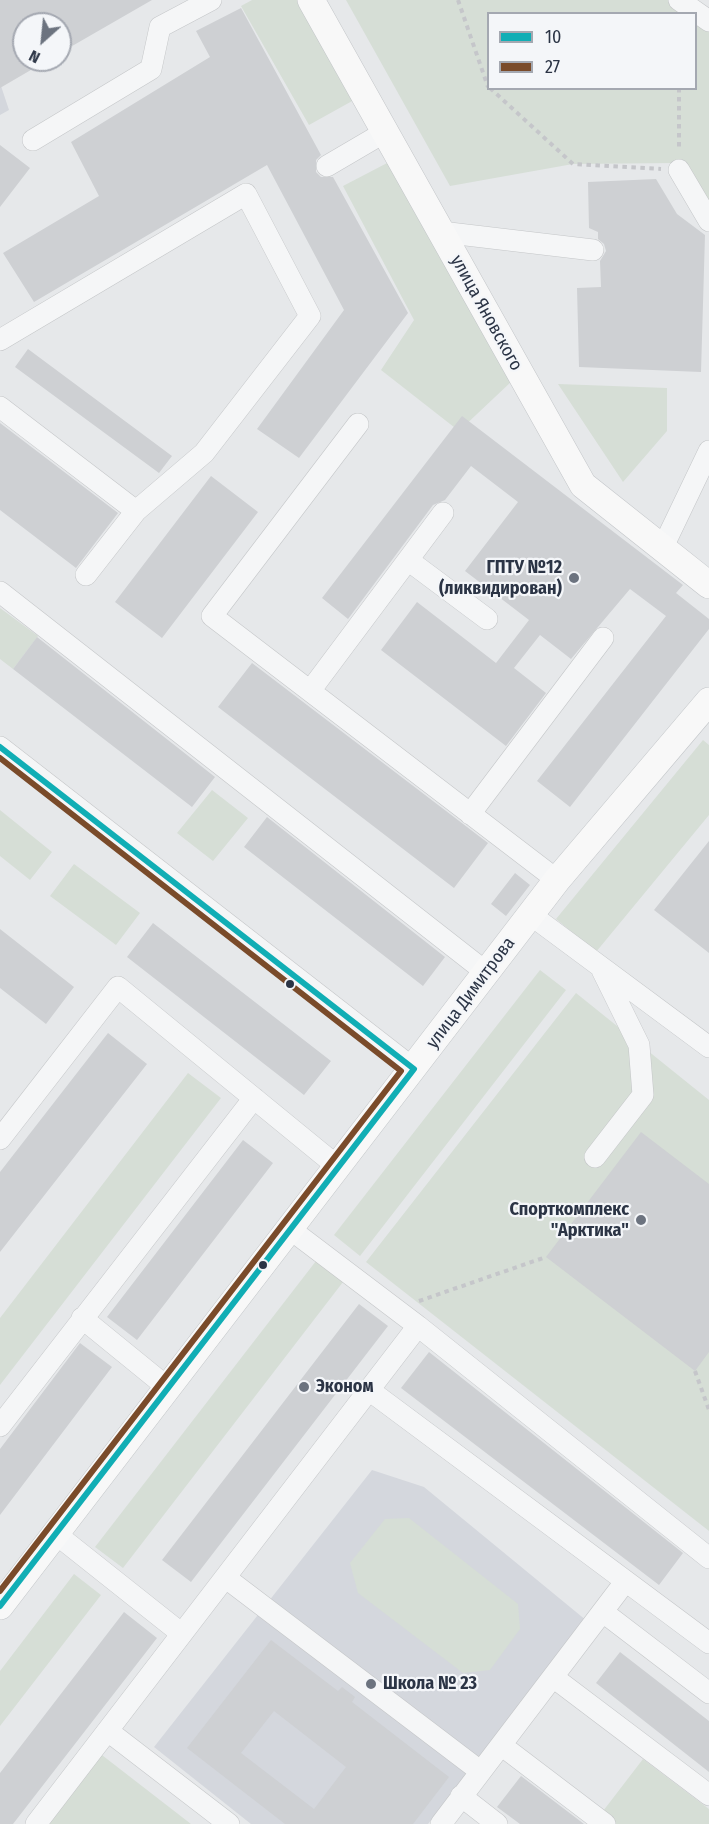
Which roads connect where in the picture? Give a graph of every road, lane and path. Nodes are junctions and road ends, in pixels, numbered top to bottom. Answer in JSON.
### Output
{"nodes":[{"id":1,"x":211,"y":0,"type":"edge"},
{"id":2,"x":311,"y":0,"type":"edge"},
{"id":3,"x":458,"y":0,"type":"edge"},
{"id":4,"x":679,"y":0,"type":"edge"},
{"id":5,"x":696,"y":12,"type":"edge"},
{"id":6,"x":487,"y":82,"type":"edge"},
{"id":7,"x":491,"y":90,"type":"edge"},
{"id":8,"x":678,"y":90,"type":"edge"},
{"id":9,"x":385,"y":132,"type":"junction"},
{"id":10,"x":33,"y":140,"type":"dead end"},
{"id":11,"x":327,"y":166,"type":"dead end"},
{"id":12,"x":679,"y":170,"type":"junction"},
{"id":13,"x":709,"y":221,"type":"edge"},
{"id":14,"x":441,"y":232,"type":"junction"},
{"id":15,"x":593,"y":250,"type":"dead end"},
{"id":16,"x":0,"y":340,"type":"edge"},
{"id":17,"x":0,"y":407,"type":"edge"},
{"id":18,"x":358,"y":424,"type":"dead end"},
{"id":19,"x":709,"y":451,"type":"edge"},
{"id":20,"x":136,"y":511,"type":"junction"},
{"id":21,"x":443,"y":513,"type":"dead end"},
{"id":22,"x":662,"y":549,"type":"junction"},
{"id":23,"x":408,"y":560,"type":"junction"},
{"id":24,"x":87,"y":575,"type":"dead end"},
{"id":25,"x":708,"y":583,"type":"edge"},
{"id":26,"x":0,"y":592,"type":"edge"},
{"id":27,"x":487,"y":619,"type":"dead end"},
{"id":28,"x":603,"y":638,"type":"dead end"},
{"id":29,"x":310,"y":692,"type":"junction"},
{"id":30,"x":709,"y":702,"type":"edge"},
{"id":31,"x":0,"y":747,"type":"edge"},
{"id":32,"x":470,"y":814,"type":"junction"},
{"id":33,"x":557,"y":880,"type":"junction"},
{"id":34,"x":531,"y":915,"type":"junction"},
{"id":35,"x":600,"y":967,"type":"junction"},
{"id":36,"x":487,"y":973,"type":"junction"},
{"id":37,"x":709,"y":1047,"type":"edge"},
{"id":38,"x":414,"y":1069,"type":"junction"},
{"id":39,"x":254,"y":1098,"type":"junction"},
{"id":40,"x":0,"y":1139,"type":"edge"},
{"id":41,"x":595,"y":1157,"type":"dead end"},
{"id":42,"x":338,"y":1167,"type":"junction"},
{"id":43,"x":290,"y":1229,"type":"junction"},
{"id":44,"x":546,"y":1257,"type":"dead end"},
{"id":45,"x":394,"y":1309,"type":"junction"},
{"id":46,"x":82,"y":1318,"type":"junction"},
{"id":47,"x":418,"y":1326,"type":"junction"},
{"id":48,"x":695,"y":1371,"type":"dead end"},
{"id":49,"x":168,"y":1388,"type":"junction"},
{"id":50,"x":369,"y":1390,"type":"junction"},
{"id":51,"x":709,"y":1410,"type":"edge"},
{"id":52,"x":0,"y":1426,"type":"edge"},
{"id":53,"x":56,"y":1534,"type":"junction"},
{"id":54,"x":709,"y":1558,"type":"edge"},
{"id":55,"x":226,"y":1578,"type":"junction"},
{"id":56,"x":625,"y":1582,"type":"junction"},
{"id":57,"x":0,"y":1606,"type":"edge"},
{"id":58,"x":603,"y":1612,"type":"junction"},
{"id":59,"x":182,"y":1634,"type":"junction"},
{"id":60,"x":709,"y":1643,"type":"edge"},
{"id":61,"x":553,"y":1677,"type":"junction"},
{"id":62,"x":709,"y":1693,"type":"edge"},
{"id":63,"x":108,"y":1731,"type":"junction"},
{"id":64,"x":501,"y":1745,"type":"junction"},
{"id":65,"x":480,"y":1771,"type":"junction"},
{"id":66,"x":709,"y":1795,"type":"edge"},
{"id":67,"x":461,"y":1796,"type":"junction"},
{"id":68,"x":36,"y":1824,"type":"edge"},
{"id":69,"x":229,"y":1824,"type":"edge"},
{"id":70,"x":441,"y":1824,"type":"edge"},
{"id":71,"x":497,"y":1824,"type":"edge"},
{"id":72,"x":605,"y":1824,"type":"edge"}],
"edges":[{"from":1,"to":10,"type":"street"},
{"from":2,"to":9,"type":"main road","name":"улица Яновского"},
{"from":3,"to":6,"type":"path"},
{"from":4,"to":5,"type":"street"},
{"from":7,"to":12,"type":"path"},
{"from":8,"to":12,"type":"path"},
{"from":9,"to":11,"type":"street"},
{"from":9,"to":14,"type":"main road","name":"улица Яновского"},
{"from":12,"to":13,"type":"street"},
{"from":14,"to":15,"type":"street"},
{"from":14,"to":22,"type":"main road","name":"улица Яновского"},
{"from":16,"to":20,"type":"street"},
{"from":17,"to":20,"type":"street"},
{"from":18,"to":29,"type":"street"},
{"from":19,"to":22,"type":"street"},
{"from":20,"to":24,"type":"street"},
{"from":21,"to":23,"type":"street"},
{"from":22,"to":25,"type":"main road","name":"улица Яновского"},
{"from":23,"to":27,"type":"street"},
{"from":23,"to":29,"type":"street"},
{"from":26,"to":36,"type":"street"},
{"from":28,"to":32,"type":"street"},
{"from":29,"to":32,"type":"street"},
{"from":30,"to":33,"type":"main road","name":"улица Димитрова"},
{"from":31,"to":38,"type":"street"},
{"from":32,"to":33,"type":"street"},
{"from":33,"to":34,"type":"main road","name":"улица Димитрова"},
{"from":34,"to":35,"type":"street"},
{"from":34,"to":36,"type":"main road","name":"улица Димитрова"},
{"from":35,"to":37,"type":"street"},
{"from":35,"to":41,"type":"street"},
{"from":36,"to":38,"type":"main road","name":"улица Димитрова"},
{"from":38,"to":42,"type":"main road","name":"улица Димитрова"},
{"from":39,"to":40,"type":"street"},
{"from":39,"to":42,"type":"street"},
{"from":39,"to":46,"type":"street"},
{"from":42,"to":43,"type":"main road","name":"улица Димитрова"},
{"from":43,"to":45,"type":"street"},
{"from":43,"to":49,"type":"main road","name":"улица Димитрова"},
{"from":44,"to":45,"type":"path"},
{"from":45,"to":47,"type":"street"},
{"from":46,"to":49,"type":"street"},
{"from":46,"to":52,"type":"street"},
{"from":47,"to":50,"type":"street"},
{"from":47,"to":54,"type":"street"},
{"from":48,"to":51,"type":"path"},
{"from":49,"to":53,"type":"main road","name":"улица Димитрова"},
{"from":50,"to":55,"type":"street"},
{"from":50,"to":56,"type":"street"},
{"from":53,"to":57,"type":"main road","name":"улица Димитрова"},
{"from":53,"to":59,"type":"street"},
{"from":55,"to":59,"type":"street"},
{"from":55,"to":65,"type":"street"},
{"from":56,"to":58,"type":"street"},
{"from":56,"to":60,"type":"street"},
{"from":58,"to":61,"type":"street"},
{"from":58,"to":62,"type":"street"},
{"from":59,"to":63,"type":"street"},
{"from":61,"to":64,"type":"street"},
{"from":61,"to":66,"type":"street"},
{"from":63,"to":68,"type":"street"},
{"from":63,"to":69,"type":"street"},
{"from":64,"to":65,"type":"street"},
{"from":64,"to":72,"type":"street"},
{"from":65,"to":67,"type":"street"},
{"from":67,"to":70,"type":"street"},
{"from":67,"to":71,"type":"street"}]}
